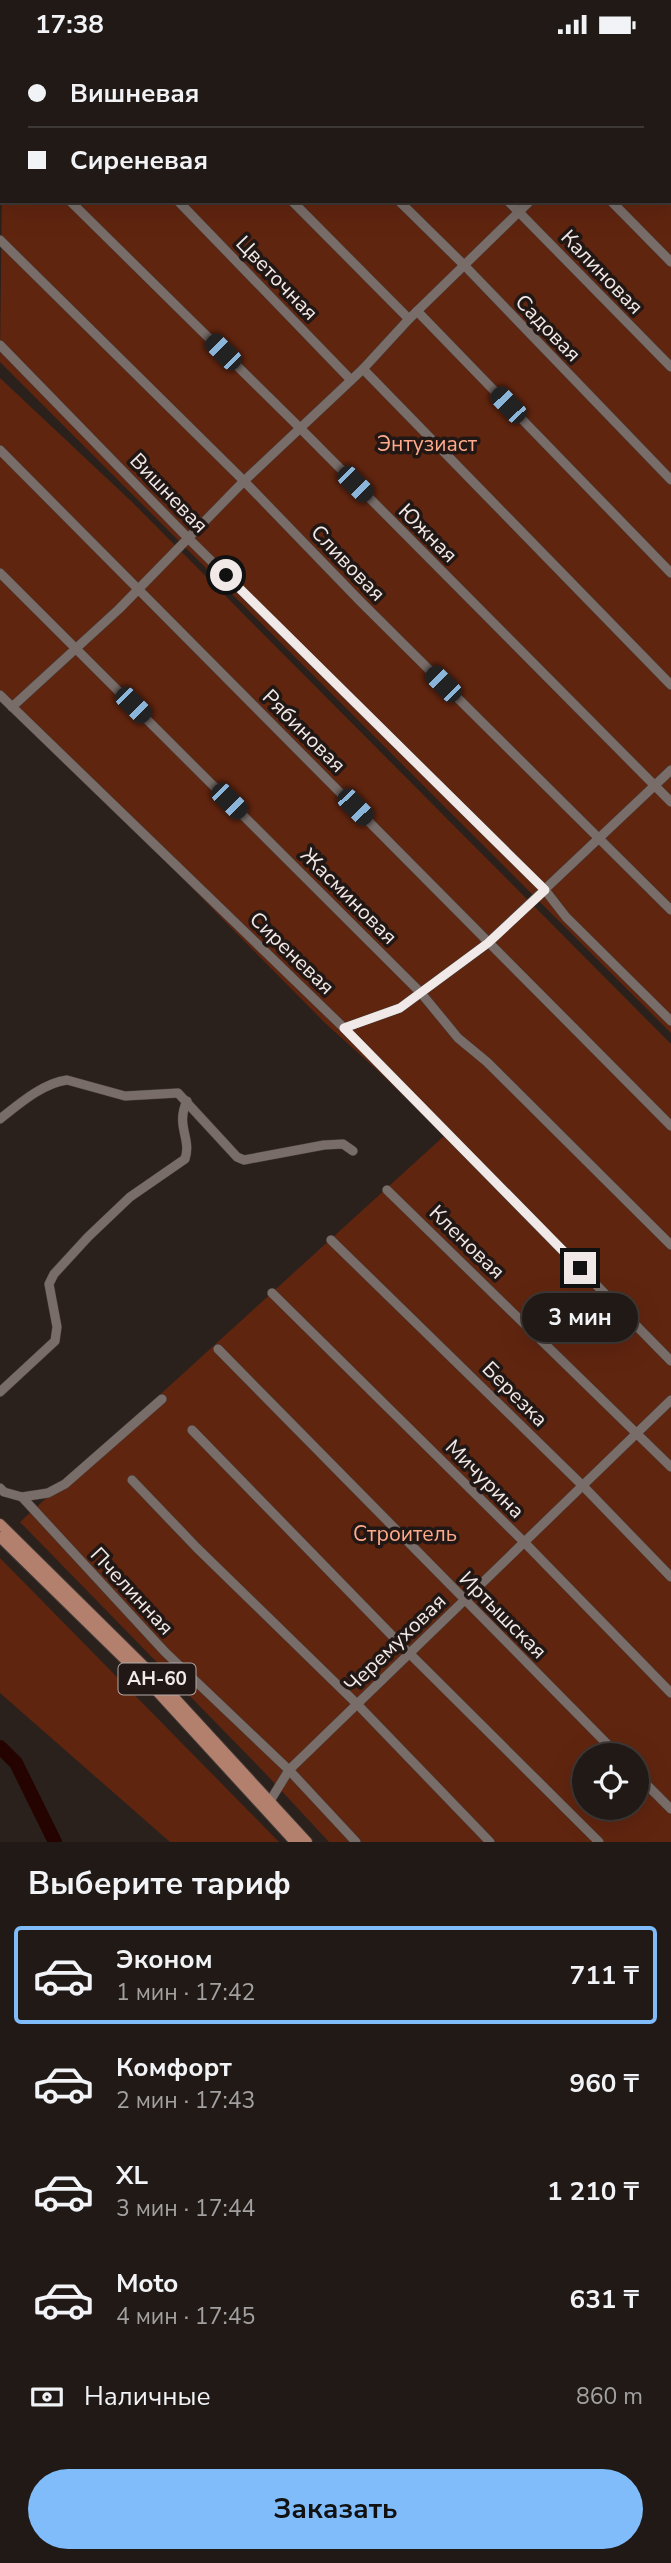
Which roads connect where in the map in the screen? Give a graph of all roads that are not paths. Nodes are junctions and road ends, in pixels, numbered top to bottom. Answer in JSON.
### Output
{"nodes":[{"id":1,"x":72,"y":203,"type":"edge"},
{"id":2,"x":180,"y":203,"type":"edge"},
{"id":3,"x":294,"y":203,"type":"edge"},
{"id":4,"x":401,"y":203,"type":"edge"},
{"id":5,"x":510,"y":203,"type":"edge"},
{"id":6,"x":528,"y":203,"type":"edge"},
{"id":7,"x":613,"y":203,"type":"edge"},
{"id":8,"x":519,"y":211,"type":"junction"},
{"id":9,"x":0,"y":240,"type":"edge"},
{"id":10,"x":671,"y":262,"type":"edge"},
{"id":11,"x":464,"y":265,"type":"junction"},
{"id":12,"x":417,"y":311,"type":"junction"},
{"id":13,"x":409,"y":319,"type":"junction"},
{"id":14,"x":0,"y":345,"type":"edge"},
{"id":15,"x":671,"y":367,"type":"edge"},
{"id":16,"x":363,"y":369,"type":"junction"},
{"id":17,"x":351,"y":380,"type":"junction"},
{"id":18,"x":299,"y":427,"type":"junction"},
{"id":19,"x":0,"y":450,"type":"edge"},
{"id":20,"x":671,"y":480,"type":"edge"},
{"id":21,"x":244,"y":481,"type":"junction"},
{"id":22,"x":188,"y":538,"type":"junction"},
{"id":23,"x":0,"y":573,"type":"edge"},
{"id":24,"x":671,"y":573,"type":"edge"},
{"id":25,"x":139,"y":590,"type":"junction"},
{"id":26,"x":75,"y":647,"type":"junction"},
{"id":27,"x":671,"y":685,"type":"edge"},
{"id":28,"x":0,"y":695,"type":"edge"},
{"id":29,"x":12,"y":707,"type":"junction"},
{"id":30,"x":671,"y":770,"type":"edge"},
{"id":31,"x":655,"y":786,"type":"junction"},
{"id":32,"x":671,"y":801,"type":"edge"},
{"id":33,"x":600,"y":839,"type":"junction"},
{"id":34,"x":545,"y":890,"type":"junction"},
{"id":35,"x":671,"y":911,"type":"edge"},
{"id":36,"x":488,"y":943,"type":"junction"},
{"id":37,"x":421,"y":993,"type":"junction"},
{"id":38,"x":671,"y":1021,"type":"edge"},
{"id":39,"x":344,"y":1028,"type":"junction"},
{"id":40,"x":187,"y":1101,"type":"junction"},
{"id":41,"x":0,"y":1119,"type":"edge"},
{"id":42,"x":671,"y":1126,"type":"edge"},
{"id":43,"x":353,"y":1151,"type":"dead end"},
{"id":44,"x":387,"y":1190,"type":"dead end"},
{"id":45,"x":331,"y":1240,"type":"dead end"},
{"id":46,"x":671,"y":1245,"type":"edge"},
{"id":47,"x":272,"y":1293,"type":"dead end"},
{"id":48,"x":218,"y":1349,"type":"dead end"},
{"id":49,"x":671,"y":1361,"type":"edge"},
{"id":50,"x":0,"y":1392,"type":"edge"},
{"id":51,"x":162,"y":1399,"type":"dead end"},
{"id":52,"x":671,"y":1399,"type":"edge"},
{"id":53,"x":192,"y":1430,"type":"dead end"},
{"id":54,"x":638,"y":1433,"type":"junction"},
{"id":55,"x":671,"y":1467,"type":"edge"},
{"id":56,"x":132,"y":1480,"type":"dead end"},
{"id":57,"x":583,"y":1486,"type":"junction"},
{"id":58,"x":0,"y":1488,"type":"edge"},
{"id":59,"x":22,"y":1497,"type":"junction"},
{"id":60,"x":0,"y":1524,"type":"edge"},
{"id":61,"x":0,"y":1537,"type":"edge"},
{"id":62,"x":523,"y":1541,"type":"junction"},
{"id":63,"x":671,"y":1577,"type":"edge"},
{"id":64,"x":464,"y":1601,"type":"junction"},
{"id":65,"x":409,"y":1653,"type":"junction"},
{"id":66,"x":671,"y":1693,"type":"edge"},
{"id":67,"x":357,"y":1704,"type":"junction"},
{"id":68,"x":606,"y":1743,"type":"edge"},
{"id":69,"x":289,"y":1770,"type":"junction"},
{"id":70,"x":649,"y":1787,"type":"edge"},
{"id":71,"x":270,"y":1801,"type":"junction"},
{"id":72,"x":671,"y":1809,"type":"edge"},
{"id":73,"x":295,"y":1842,"type":"edge"},
{"id":74,"x":307,"y":1842,"type":"edge"},
{"id":75,"x":356,"y":1842,"type":"edge"},
{"id":76,"x":490,"y":1842,"type":"edge"},
{"id":77,"x":599,"y":1842,"type":"edge"}],
"edges":[{"from":1,"to":18,"type":"street","name":"Южная"},
{"from":2,"to":17,"type":"street","name":"Цветочная"},
{"from":3,"to":13,"type":"street"},
{"from":4,"to":11,"type":"street","name":"Садовая"},
{"from":5,"to":8,"type":"street","name":"Калиновая"},
{"from":6,"to":8,"type":"street"},
{"from":7,"to":10,"type":"street"},
{"from":8,"to":11,"type":"street"},
{"from":8,"to":15,"type":"street","name":"Калиновая"},
{"from":9,"to":21,"type":"street","name":"Сливовая"},
{"from":11,"to":12,"type":"street"},
{"from":11,"to":20,"type":"street","name":"Садовая"},
{"from":12,"to":13,"type":"street"},
{"from":12,"to":24,"type":"street"},
{"from":13,"to":16,"type":"street"},
{"from":14,"to":22,"type":"street","name":"Вишневая"},
{"from":16,"to":17,"type":"street"},
{"from":16,"to":27,"type":"street"},
{"from":17,"to":18,"type":"street"},
{"from":18,"to":21,"type":"street"},
{"from":18,"to":31,"type":"street","name":"Южная"},
{"from":19,"to":25,"type":"street","name":"Рябиновая"},
{"from":21,"to":22,"type":"street"},
{"from":21,"to":33,"type":"street","name":"Сливовая"},
{"from":22,"to":25,"type":"street"},
{"from":22,"to":34,"type":"street","name":"Вишневая"},
{"from":23,"to":26,"type":"street","name":"Жасминовая"},
{"from":25,"to":26,"type":"street"},
{"from":25,"to":36,"type":"street","name":"Рябиновая"},
{"from":26,"to":29,"type":"street"},
{"from":26,"to":37,"type":"street","name":"Жасминовая"},
{"from":28,"to":29,"type":"street","name":"Сиреневая"},
{"from":29,"to":39,"type":"street","name":"Сиреневая"},
{"from":30,"to":31,"type":"street"},
{"from":31,"to":32,"type":"street","name":"Южная"},
{"from":31,"to":33,"type":"street"},
{"from":33,"to":34,"type":"street"},
{"from":33,"to":35,"type":"street","name":"Сливовая"},
{"from":34,"to":36,"type":"street"},
{"from":34,"to":38,"type":"street","name":"Вишневая"},
{"from":36,"to":37,"type":"street"},
{"from":36,"to":42,"type":"street","name":"Рябиновая"},
{"from":37,"to":39,"type":"street"},
{"from":37,"to":46,"type":"street","name":"Жасминовая"},
{"from":39,"to":49,"type":"street","name":"Сиреневая"},
{"from":40,"to":41,"type":"street"},
{"from":40,"to":43,"type":"street"},
{"from":40,"to":50,"type":"street"},
{"from":44,"to":54,"type":"street","name":"Кленовая"},
{"from":45,"to":57,"type":"street","name":"Березка"},
{"from":47,"to":62,"type":"street","name":"Мичурина"},
{"from":48,"to":64,"type":"street","name":"Иртышская"},
{"from":51,"to":59,"type":"street"},
{"from":52,"to":54,"type":"street","name":"Черемуховая"},
{"from":53,"to":65,"type":"street"},
{"from":54,"to":55,"type":"street","name":"Кленовая"},
{"from":54,"to":57,"type":"street","name":"Черемуховая"},
{"from":56,"to":67,"type":"street"},
{"from":57,"to":62,"type":"street","name":"Черемуховая"},
{"from":57,"to":63,"type":"street","name":"Березка"},
{"from":58,"to":59,"type":"street","name":"Пчелинная"},
{"from":59,"to":69,"type":"street","name":"Пчелинная"},
{"from":60,"to":71,"type":"main road","number":"АН-60"},
{"from":61,"to":73,"type":"main road"},
{"from":62,"to":64,"type":"street","name":"Черемуховая"},
{"from":62,"to":66,"type":"street","name":"Мичурина"},
{"from":64,"to":65,"type":"street","name":"Черемуховая"},
{"from":64,"to":68,"type":"street","name":"Иртышская"},
{"from":65,"to":67,"type":"street","name":"Черемуховая"},
{"from":65,"to":77,"type":"street"},
{"from":67,"to":69,"type":"street","name":"Черемуховая"},
{"from":67,"to":76,"type":"street"},
{"from":69,"to":71,"type":"street","name":"Черемуховая"},
{"from":69,"to":75,"type":"street","name":"Пчелинная"},
{"from":70,"to":72,"type":"street"},
{"from":71,"to":74,"type":"main road","number":"АН-60"}]}
